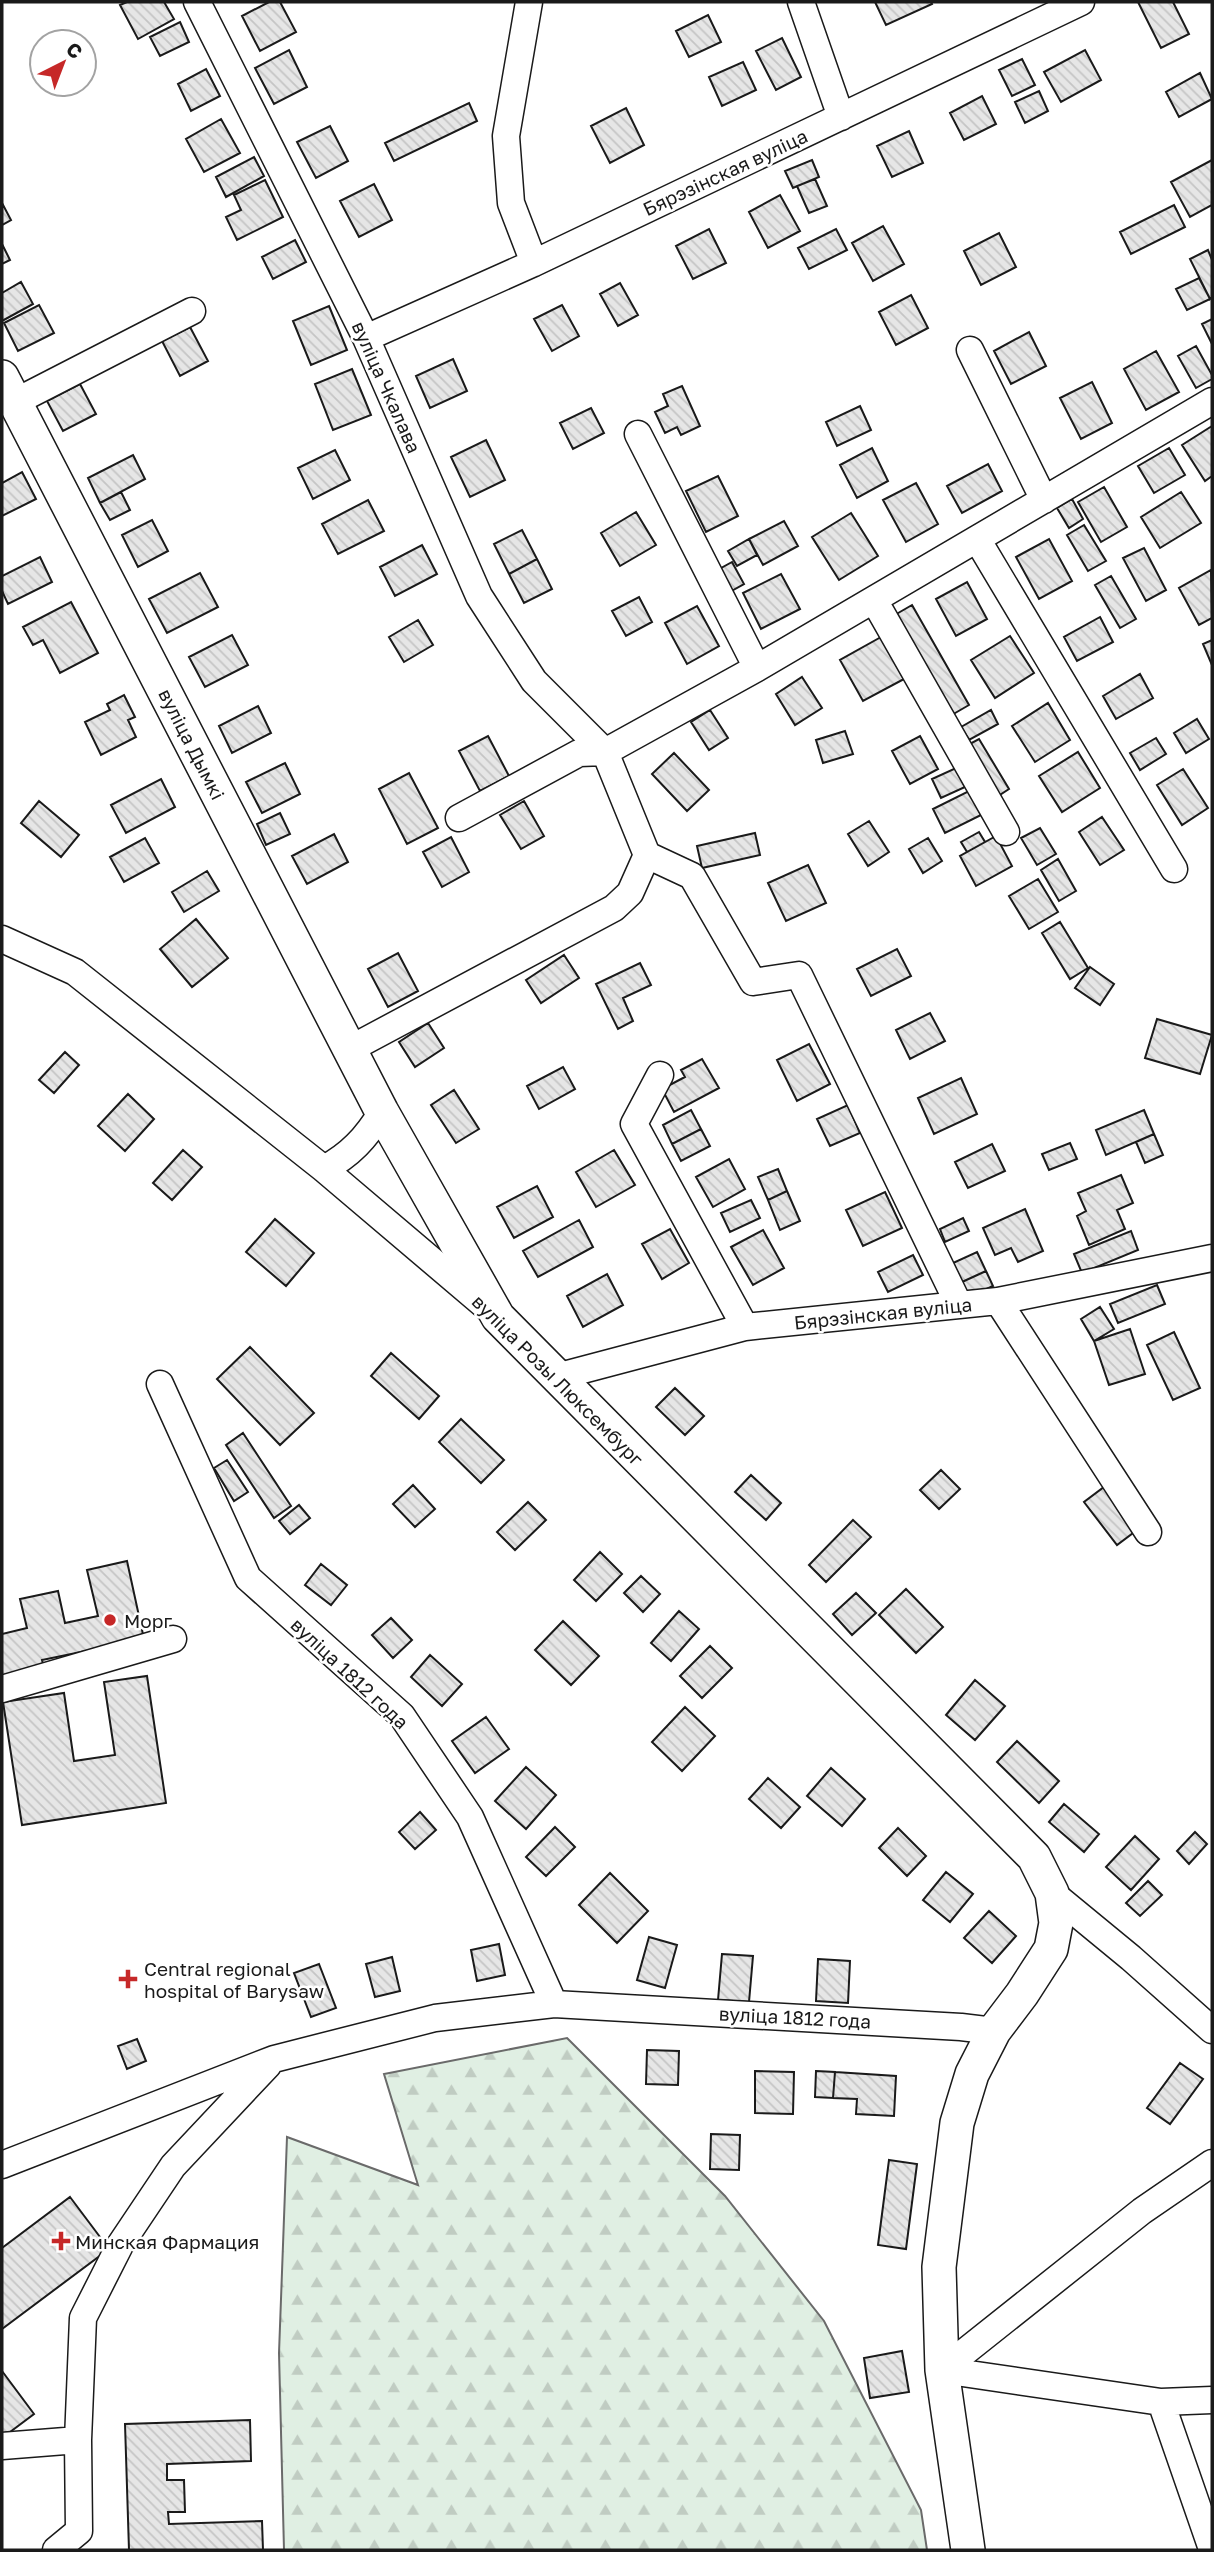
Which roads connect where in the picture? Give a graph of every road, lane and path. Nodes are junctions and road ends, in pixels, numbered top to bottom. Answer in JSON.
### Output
{"nodes":[{"id":1,"x":197,"y":2,"type":"edge"},
{"id":2,"x":528,"y":2,"type":"edge"},
{"id":3,"x":801,"y":2,"type":"edge"},
{"id":4,"x":1081,"y":2,"type":"edge"},
{"id":5,"x":841,"y":117,"type":"junction"},
{"id":6,"x":534,"y":263,"type":"junction"},
{"id":7,"x":192,"y":311,"type":"dead end"},
{"id":8,"x":366,"y":338,"type":"junction"},
{"id":9,"x":970,"y":350,"type":"dead end"},
{"id":10,"x":9,"y":389,"type":"edge"},
{"id":11,"x":1212,"y":401,"type":"edge"},
{"id":12,"x":638,"y":434,"type":"dead end"},
{"id":13,"x":1044,"y":500,"type":"junction"},
{"id":14,"x":977,"y":539,"type":"junction"},
{"id":15,"x":874,"y":600,"type":"junction"},
{"id":16,"x":757,"y":668,"type":"junction"},
{"id":17,"x":605,"y":751,"type":"junction"},
{"id":18,"x":459,"y":818,"type":"dead end"},
{"id":19,"x":1006,"y":832,"type":"dead end"},
{"id":20,"x":647,"y":855,"type":"junction"},
{"id":21,"x":1174,"y":869,"type":"dead end"},
{"id":22,"x":2,"y":939,"type":"edge"},
{"id":23,"x":349,"y":1049,"type":"junction"},
{"id":24,"x":660,"y":1075,"type":"dead end"},
{"id":25,"x":382,"y":1112,"type":"junction"},
{"id":26,"x":324,"y":1169,"type":"junction"},
{"id":27,"x":1212,"y":1258,"type":"edge"},
{"id":28,"x":998,"y":1301,"type":"junction"},
{"id":29,"x":959,"y":1304,"type":"junction"},
{"id":30,"x":498,"y":1317,"type":"junction"},
{"id":31,"x":745,"y":1327,"type":"junction"},
{"id":32,"x":556,"y":1377,"type":"junction"},
{"id":33,"x":160,"y":1384,"type":"dead end"},
{"id":34,"x":1148,"y":1532,"type":"dead end"},
{"id":35,"x":173,"y":1639,"type":"dead end"},
{"id":36,"x":2,"y":1689,"type":"edge"},
{"id":37,"x":1052,"y":1893,"type":"junction"},
{"id":38,"x":554,"y":2004,"type":"junction"},
{"id":39,"x":1212,"y":2030,"type":"edge"},
{"id":40,"x":994,"y":2031,"type":"junction"},
{"id":41,"x":274,"y":2059,"type":"junction"},
{"id":42,"x":1212,"y":2163,"type":"edge"},
{"id":43,"x":2,"y":2165,"type":"edge"},
{"id":44,"x":942,"y":2370,"type":"junction"},
{"id":45,"x":1212,"y":2400,"type":"edge"},
{"id":46,"x":1161,"y":2402,"type":"junction"},
{"id":47,"x":79,"y":2440,"type":"junction"},
{"id":48,"x":2,"y":2446,"type":"edge"},
{"id":49,"x":1212,"y":2549,"type":"edge"},
{"id":50,"x":56,"y":2550,"type":"edge"},
{"id":51,"x":968,"y":2550,"type":"edge"}],
"edges":[{"from":1,"to":8,"type":"street","name":"вуліца Чкалава"},
{"from":2,"to":6,"type":"street"},
{"from":3,"to":5,"type":"street"},
{"from":4,"to":5,"type":"street","name":"Бярэзінская вуліца"},
{"from":5,"to":6,"type":"street","name":"Бярэзінская вуліца"},
{"from":6,"to":8,"type":"street","name":"Бярэзінская вуліца"},
{"from":7,"to":10,"type":"street"},
{"from":8,"to":17,"type":"street","name":"вуліца Чкалава"},
{"from":9,"to":13,"type":"street"},
{"from":10,"to":23,"type":"main road","name":"вуліца Дымкі"},
{"from":11,"to":13,"type":"street"},
{"from":12,"to":16,"type":"street"},
{"from":13,"to":14,"type":"street"},
{"from":14,"to":15,"type":"street"},
{"from":14,"to":21,"type":"street"},
{"from":15,"to":16,"type":"street"},
{"from":15,"to":19,"type":"street"},
{"from":16,"to":17,"type":"street"},
{"from":17,"to":18,"type":"street"},
{"from":17,"to":20,"type":"street"},
{"from":20,"to":23,"type":"street"},
{"from":20,"to":29,"type":"street"},
{"from":22,"to":26,"type":"street","name":"вуліца Розы Люксембург"},
{"from":23,"to":25,"type":"main road","name":"вуліца Дымкі"},
{"from":24,"to":31,"type":"street"},
{"from":25,"to":26,"type":"street"},
{"from":25,"to":30,"type":"main road","name":"вуліца Дымкі"},
{"from":26,"to":30,"type":"street","name":"вуліца Розы Люксембург"},
{"from":27,"to":28,"type":"street","name":"Бярэзінская вуліца"},
{"from":28,"to":29,"type":"street","name":"Бярэзінская вуліца"},
{"from":28,"to":34,"type":"street"},
{"from":29,"to":31,"type":"street","name":"Бярэзінская вуліца"},
{"from":30,"to":32,"type":"main road","name":"вуліца Розы Люксембург"},
{"from":31,"to":32,"type":"street","name":"Бярэзінская вуліца"},
{"from":32,"to":37,"type":"main road","name":"вуліца Розы Люксембург"},
{"from":33,"to":38,"type":"street","name":"вуліца 1812 года"},
{"from":35,"to":36,"type":"street"},
{"from":37,"to":39,"type":"street"},
{"from":37,"to":40,"type":"main road"},
{"from":38,"to":40,"type":"street","name":"вуліца 1812 года"},
{"from":38,"to":41,"type":"street","name":"вуліца 1812 года"},
{"from":40,"to":44,"type":"main road"},
{"from":41,"to":43,"type":"street","name":"вуліца 1812 года"},
{"from":41,"to":47,"type":"street"},
{"from":42,"to":44,"type":"street"},
{"from":44,"to":46,"type":"street"},
{"from":44,"to":51,"type":"main road"},
{"from":45,"to":46,"type":"street"},
{"from":46,"to":49,"type":"street"},
{"from":47,"to":48,"type":"street"},
{"from":47,"to":50,"type":"street"}]}
